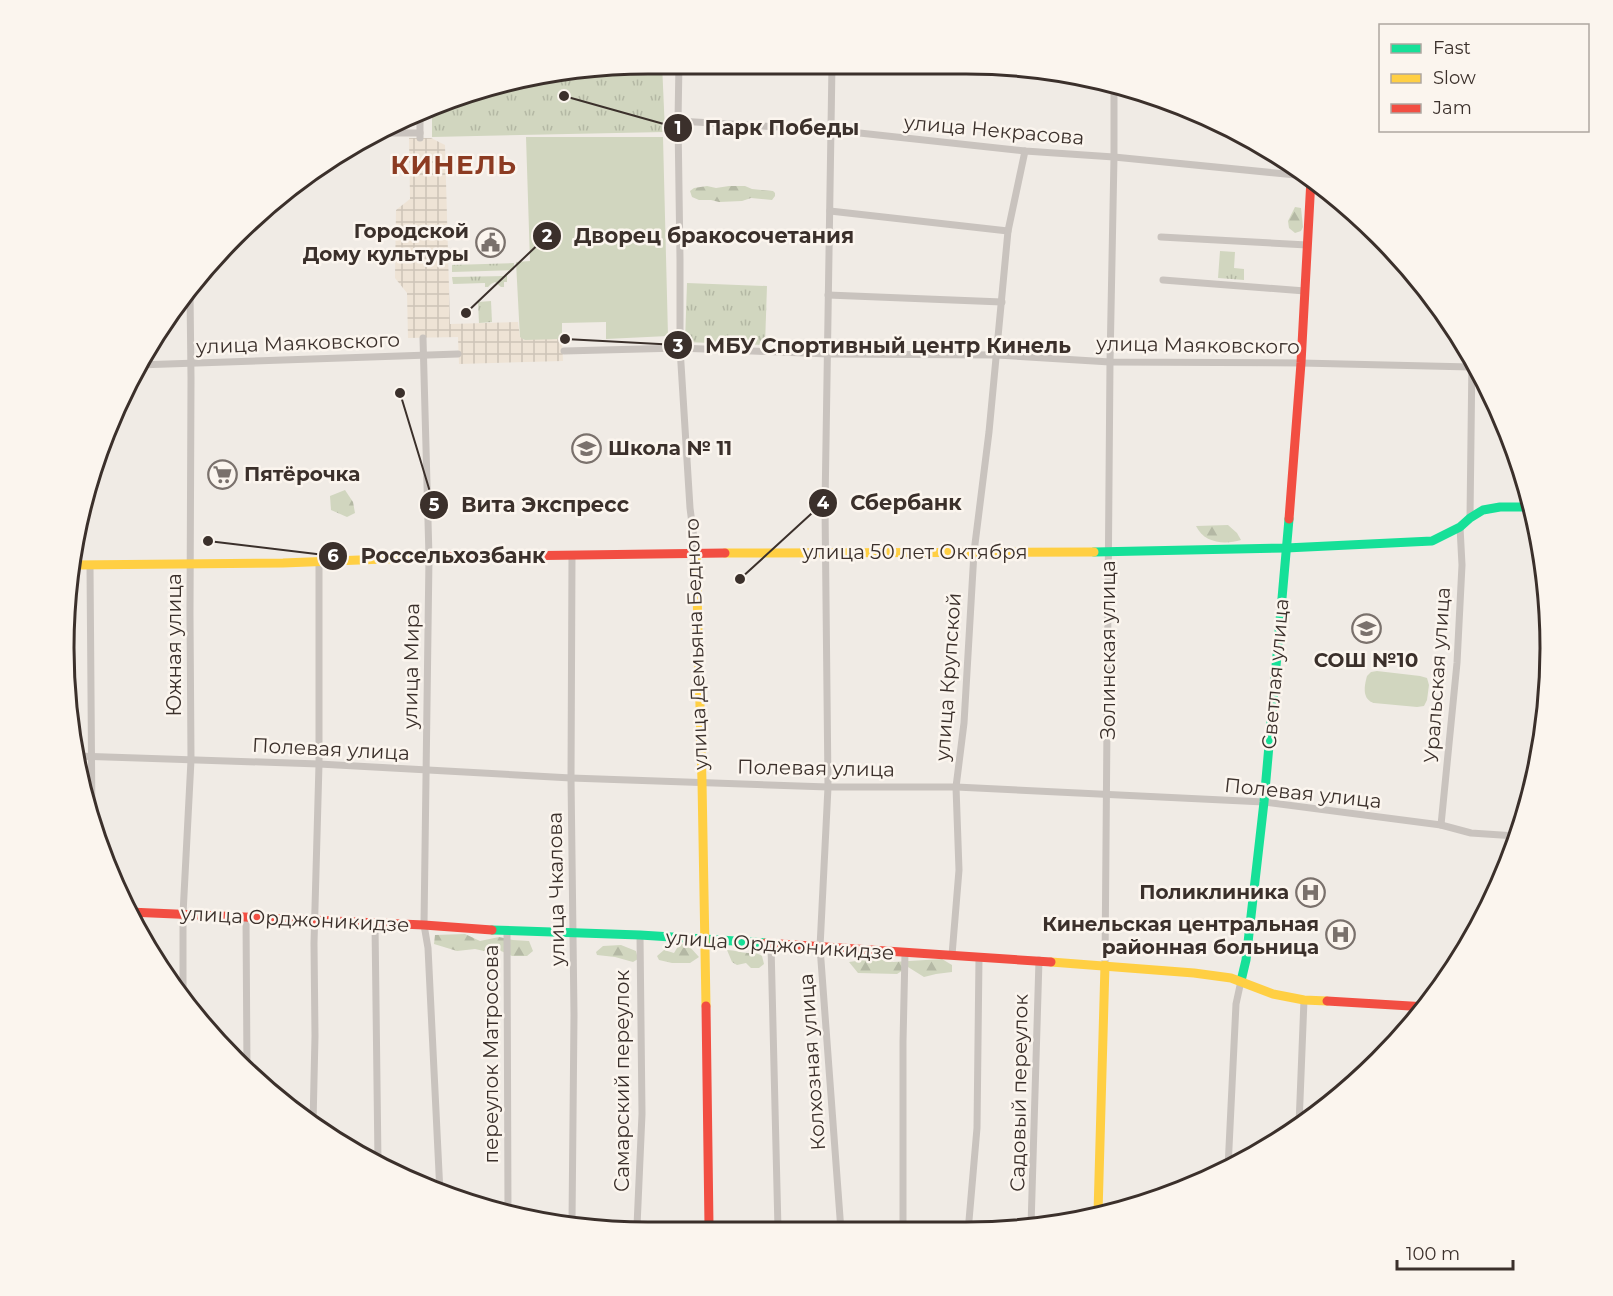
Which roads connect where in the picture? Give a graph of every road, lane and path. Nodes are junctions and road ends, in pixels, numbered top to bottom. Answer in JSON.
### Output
{"nodes":[{"id":1,"x":679,"y":74,"type":"edge"},
{"id":2,"x":832,"y":74,"type":"edge"},
{"id":3,"x":1114,"y":93,"type":"edge"},
{"id":4,"x":420,"y":121,"type":"edge"},
{"id":5,"x":678,"y":121,"type":"junction"},
{"id":6,"x":832,"y":130,"type":"junction"},
{"id":7,"x":392,"y":134,"type":"edge"},
{"id":8,"x":1025,"y":151,"type":"junction"},
{"id":9,"x":1114,"y":157,"type":"junction"},
{"id":10,"x":1290,"y":174,"type":"edge"},
{"id":11,"x":1310,"y":189,"type":"edge"},
{"id":12,"x":830,"y":211,"type":"junction"},
{"id":13,"x":1008,"y":231,"type":"junction"},
{"id":14,"x":1161,"y":237,"type":"dead end"},
{"id":15,"x":1307,"y":245,"type":"junction"},
{"id":16,"x":1162,"y":280,"type":"dead end"},
{"id":17,"x":1305,"y":291,"type":"junction"},
{"id":18,"x":828,"y":295,"type":"junction"},
{"id":19,"x":190,"y":301,"type":"edge"},
{"id":20,"x":1002,"y":302,"type":"junction"},
{"id":21,"x":423,"y":338,"type":"dead end"},
{"id":22,"x":680,"y":348,"type":"junction"},
{"id":23,"x":564,"y":351,"type":"dead end"},
{"id":24,"x":459,"y":354,"type":"dead end"},
{"id":25,"x":828,"y":354,"type":"junction"},
{"id":26,"x":997,"y":355,"type":"junction"},
{"id":27,"x":423,"y":356,"type":"junction"},
{"id":28,"x":1110,"y":362,"type":"junction"},
{"id":29,"x":191,"y":363,"type":"junction"},
{"id":30,"x":1301,"y":363,"type":"junction"},
{"id":31,"x":148,"y":365,"type":"edge"},
{"id":32,"x":1466,"y":367,"type":"edge"},
{"id":33,"x":1471,"y":376,"type":"edge"},
{"id":34,"x":1522,"y":507,"type":"edge"},
{"id":35,"x":1470,"y":518,"type":"junction"},
{"id":36,"x":1460,"y":527,"type":"junction"},
{"id":37,"x":1286,"y":548,"type":"junction"},
{"id":38,"x":825,"y":552,"type":"junction"},
{"id":39,"x":974,"y":552,"type":"junction"},
{"id":40,"x":1108,"y":552,"type":"junction"},
{"id":41,"x":696,"y":554,"type":"junction"},
{"id":42,"x":572,"y":555,"type":"junction"},
{"id":43,"x":429,"y":557,"type":"junction"},
{"id":44,"x":319,"y":562,"type":"junction"},
{"id":45,"x":191,"y":564,"type":"junction"},
{"id":46,"x":80,"y":565,"type":"edge"},
{"id":47,"x":90,"y":565,"type":"junction"},
{"id":48,"x":84,"y":756,"type":"edge"},
{"id":49,"x":91,"y":756,"type":"junction"},
{"id":50,"x":191,"y":759,"type":"junction"},
{"id":51,"x":319,"y":764,"type":"junction"},
{"id":52,"x":425,"y":771,"type":"junction"},
{"id":53,"x":571,"y":778,"type":"junction"},
{"id":54,"x":702,"y":782,"type":"junction"},
{"id":55,"x":828,"y":787,"type":"junction"},
{"id":56,"x":956,"y":787,"type":"junction"},
{"id":57,"x":92,"y":790,"type":"edge"},
{"id":58,"x":1107,"y":795,"type":"junction"},
{"id":59,"x":1264,"y":802,"type":"junction"},
{"id":60,"x":1441,"y":825,"type":"junction"},
{"id":61,"x":1508,"y":835,"type":"edge"},
{"id":62,"x":138,"y":912,"type":"edge"},
{"id":63,"x":183,"y":914,"type":"junction"},
{"id":64,"x":246,"y":917,"type":"junction"},
{"id":65,"x":315,"y":921,"type":"junction"},
{"id":66,"x":375,"y":924,"type":"junction"},
{"id":67,"x":424,"y":926,"type":"junction"},
{"id":68,"x":507,"y":931,"type":"junction"},
{"id":69,"x":573,"y":933,"type":"junction"},
{"id":70,"x":640,"y":935,"type":"junction"},
{"id":71,"x":704,"y":939,"type":"junction"},
{"id":72,"x":771,"y":945,"type":"junction"},
{"id":73,"x":820,"y":947,"type":"junction"},
{"id":74,"x":905,"y":953,"type":"junction"},
{"id":75,"x":952,"y":956,"type":"junction"},
{"id":76,"x":979,"y":957,"type":"junction"},
{"id":77,"x":1039,"y":960,"type":"junction"},
{"id":78,"x":1105,"y":965,"type":"junction"},
{"id":79,"x":1241,"y":981,"type":"junction"},
{"id":80,"x":183,"y":985,"type":"edge"},
{"id":81,"x":1304,"y":1000,"type":"junction"},
{"id":82,"x":1415,"y":1005,"type":"edge"},
{"id":83,"x":247,"y":1059,"type":"edge"},
{"id":84,"x":313,"y":1115,"type":"edge"},
{"id":85,"x":1299,"y":1115,"type":"edge"},
{"id":86,"x":378,"y":1155,"type":"edge"},
{"id":87,"x":1228,"y":1158,"type":"edge"},
{"id":88,"x":440,"y":1183,"type":"edge"},
{"id":89,"x":508,"y":1205,"type":"edge"},
{"id":90,"x":1098,"y":1206,"type":"edge"},
{"id":91,"x":572,"y":1218,"type":"edge"},
{"id":92,"x":1032,"y":1219,"type":"edge"},
{"id":93,"x":637,"y":1222,"type":"edge"},
{"id":94,"x":709,"y":1222,"type":"edge"},
{"id":95,"x":778,"y":1222,"type":"edge"},
{"id":96,"x":841,"y":1222,"type":"edge"},
{"id":97,"x":903,"y":1222,"type":"edge"},
{"id":98,"x":969,"y":1222,"type":"edge"}],
"edges":[{"from":1,"to":5,"type":"street","name":"улица Демьяна Бедного"},
{"from":2,"to":6,"type":"street","name":"Колхозная улица"},
{"from":3,"to":9,"type":"street","name":"Золинская улица"},
{"from":4,"to":7,"type":"street"},
{"from":5,"to":6,"type":"street","name":"улица Некрасова"},
{"from":5,"to":22,"type":"street","name":"улица Демьяна Бедного"},
{"from":6,"to":8,"type":"street","name":"улица Некрасова"},
{"from":6,"to":12,"type":"street","name":"Колхозная улица"},
{"from":8,"to":9,"type":"street","name":"улица Некрасова"},
{"from":8,"to":13,"type":"street","name":"улица Крупской"},
{"from":9,"to":10,"type":"street","name":"улица Некрасова"},
{"from":9,"to":28,"type":"street","name":"Золинская улица"},
{"from":11,"to":15,"type":"main road","name":"Светлая улица"},
{"from":12,"to":13,"type":"street"},
{"from":12,"to":18,"type":"street","name":"Колхозная улица"},
{"from":13,"to":20,"type":"street","name":"улица Крупской"},
{"from":14,"to":15,"type":"street"},
{"from":15,"to":17,"type":"main road","name":"Светлая улица"},
{"from":16,"to":17,"type":"street"},
{"from":17,"to":30,"type":"main road","name":"Светлая улица"},
{"from":18,"to":20,"type":"street"},
{"from":18,"to":25,"type":"street","name":"Колхозная улица"},
{"from":19,"to":29,"type":"street","name":"Южная улица"},
{"from":20,"to":26,"type":"street","name":"улица Крупской"},
{"from":21,"to":27,"type":"street","name":"улица Мира"},
{"from":22,"to":23,"type":"street","name":"улица Маяковского"},
{"from":22,"to":25,"type":"street","name":"улица Маяковского"},
{"from":22,"to":41,"type":"street","name":"улица Демьяна Бедного"},
{"from":24,"to":27,"type":"street","name":"улица Маяковского"},
{"from":25,"to":26,"type":"street","name":"улица Маяковского"},
{"from":25,"to":38,"type":"street","name":"Колхозная улица"},
{"from":26,"to":28,"type":"street","name":"улица Маяковского"},
{"from":26,"to":39,"type":"street","name":"улица Крупской"},
{"from":27,"to":29,"type":"street","name":"улица Маяковского"},
{"from":27,"to":43,"type":"street","name":"улица Мира"},
{"from":28,"to":30,"type":"street","name":"улица Маяковского"},
{"from":28,"to":40,"type":"street","name":"Золинская улица"},
{"from":29,"to":31,"type":"street","name":"улица Маяковского"},
{"from":29,"to":45,"type":"street","name":"Южная улица"},
{"from":30,"to":32,"type":"street","name":"улица Маяковского"},
{"from":30,"to":37,"type":"main road","name":"Светлая улица"},
{"from":33,"to":35,"type":"street"},
{"from":34,"to":35,"type":"main road","name":"улица 50 лет Октября"},
{"from":35,"to":36,"type":"main road","name":"улица 50 лет Октября"},
{"from":36,"to":37,"type":"main road","name":"улица 50 лет Октября"},
{"from":36,"to":60,"type":"street","name":"Уральская улица"},
{"from":37,"to":40,"type":"main road","name":"улица 50 лет Октября"},
{"from":37,"to":59,"type":"main road","name":"Светлая улица"},
{"from":38,"to":39,"type":"main road","name":"улица 50 лет Октября"},
{"from":38,"to":41,"type":"main road","name":"улица 50 лет Октября"},
{"from":38,"to":55,"type":"street","name":"Колхозная улица"},
{"from":39,"to":40,"type":"main road","name":"улица 50 лет Октября"},
{"from":39,"to":56,"type":"street","name":"улица Крупской"},
{"from":40,"to":58,"type":"street","name":"Золинская улица"},
{"from":41,"to":42,"type":"main road","name":"улица 50 лет Октября"},
{"from":41,"to":54,"type":"main road","name":"улица Демьяна Бедного"},
{"from":42,"to":43,"type":"main road","name":"улица 50 лет Октября"},
{"from":42,"to":53,"type":"street","name":"улица Чкалова"},
{"from":43,"to":44,"type":"main road","name":"улица 50 лет Октября"},
{"from":43,"to":52,"type":"street","name":"улица Мира"},
{"from":44,"to":45,"type":"main road","name":"улица 50 лет Октября"},
{"from":44,"to":51,"type":"street"},
{"from":45,"to":47,"type":"main road","name":"улица 50 лет Октября"},
{"from":45,"to":50,"type":"street","name":"Южная улица"},
{"from":46,"to":47,"type":"main road","name":"улица 50 лет Октября"},
{"from":47,"to":49,"type":"street"},
{"from":48,"to":49,"type":"street","name":"Полевая улица"},
{"from":49,"to":50,"type":"street","name":"Полевая улица"},
{"from":49,"to":57,"type":"street"},
{"from":50,"to":51,"type":"street","name":"Полевая улица"},
{"from":50,"to":63,"type":"street","name":"Южная улица"},
{"from":51,"to":52,"type":"street","name":"Полевая улица"},
{"from":51,"to":65,"type":"street"},
{"from":52,"to":53,"type":"street","name":"Полевая улица"},
{"from":52,"to":67,"type":"street","name":"улица Мира"},
{"from":53,"to":54,"type":"street","name":"Полевая улица"},
{"from":53,"to":69,"type":"street","name":"улица Чкалова"},
{"from":54,"to":55,"type":"street","name":"Полевая улица"},
{"from":54,"to":71,"type":"main road","name":"улица Демьяна Бедного"},
{"from":55,"to":56,"type":"street","name":"Полевая улица"},
{"from":55,"to":73,"type":"street","name":"Колхозная улица"},
{"from":56,"to":58,"type":"street","name":"Полевая улица"},
{"from":56,"to":75,"type":"street","name":"улица Крупской"},
{"from":58,"to":59,"type":"street","name":"Полевая улица"},
{"from":58,"to":78,"type":"street","name":"Золинская улица"},
{"from":59,"to":60,"type":"street","name":"Полевая улица"},
{"from":59,"to":79,"type":"main road","name":"Светлая улица"},
{"from":60,"to":61,"type":"street","name":"Полевая улица"},
{"from":62,"to":63,"type":"main road","name":"улица Орджоникидзе"},
{"from":63,"to":64,"type":"main road","name":"улица Орджоникидзе"},
{"from":63,"to":80,"type":"street","name":"Южная улица"},
{"from":64,"to":65,"type":"main road","name":"улица Орджоникидзе"},
{"from":64,"to":83,"type":"street"},
{"from":65,"to":66,"type":"main road","name":"улица Орджоникидзе"},
{"from":65,"to":84,"type":"street"},
{"from":66,"to":67,"type":"main road","name":"улица Орджоникидзе"},
{"from":66,"to":86,"type":"street"},
{"from":67,"to":68,"type":"main road","name":"улица Орджоникидзе"},
{"from":67,"to":88,"type":"street","name":"улица Мира"},
{"from":68,"to":69,"type":"main road","name":"улица Орджоникидзе"},
{"from":68,"to":89,"type":"street","name":"переулок Матросова"},
{"from":69,"to":70,"type":"main road","name":"улица Орджоникидзе"},
{"from":69,"to":91,"type":"street","name":"улица Чкалова"},
{"from":70,"to":71,"type":"main road","name":"улица Орджоникидзе"},
{"from":70,"to":93,"type":"street","name":"Самарский переулок"},
{"from":71,"to":72,"type":"main road","name":"улица Орджоникидзе"},
{"from":71,"to":94,"type":"main road","name":"улица Демьяна Бедного"},
{"from":72,"to":73,"type":"main road","name":"улица Орджоникидзе"},
{"from":72,"to":95,"type":"street"},
{"from":73,"to":74,"type":"main road","name":"улица Орджоникидзе"},
{"from":73,"to":96,"type":"street","name":"Колхозная улица"},
{"from":74,"to":75,"type":"main road","name":"улица Орджоникидзе"},
{"from":74,"to":97,"type":"street"},
{"from":75,"to":76,"type":"main road","name":"улица Орджоникидзе"},
{"from":76,"to":77,"type":"main road","name":"улица Орджоникидзе"},
{"from":76,"to":98,"type":"street"},
{"from":77,"to":78,"type":"main road","name":"улица Орджоникидзе"},
{"from":77,"to":92,"type":"street","name":"Садовый переулок"},
{"from":78,"to":79,"type":"main road","name":"улица Орджоникидзе"},
{"from":78,"to":90,"type":"main road","name":"Золинская улица"},
{"from":79,"to":81,"type":"main road","name":"улица Орджоникидзе"},
{"from":79,"to":87,"type":"street","name":"Светлая улица"},
{"from":81,"to":82,"type":"main road","name":"улица Орджоникидзе"},
{"from":81,"to":85,"type":"street"}]}
